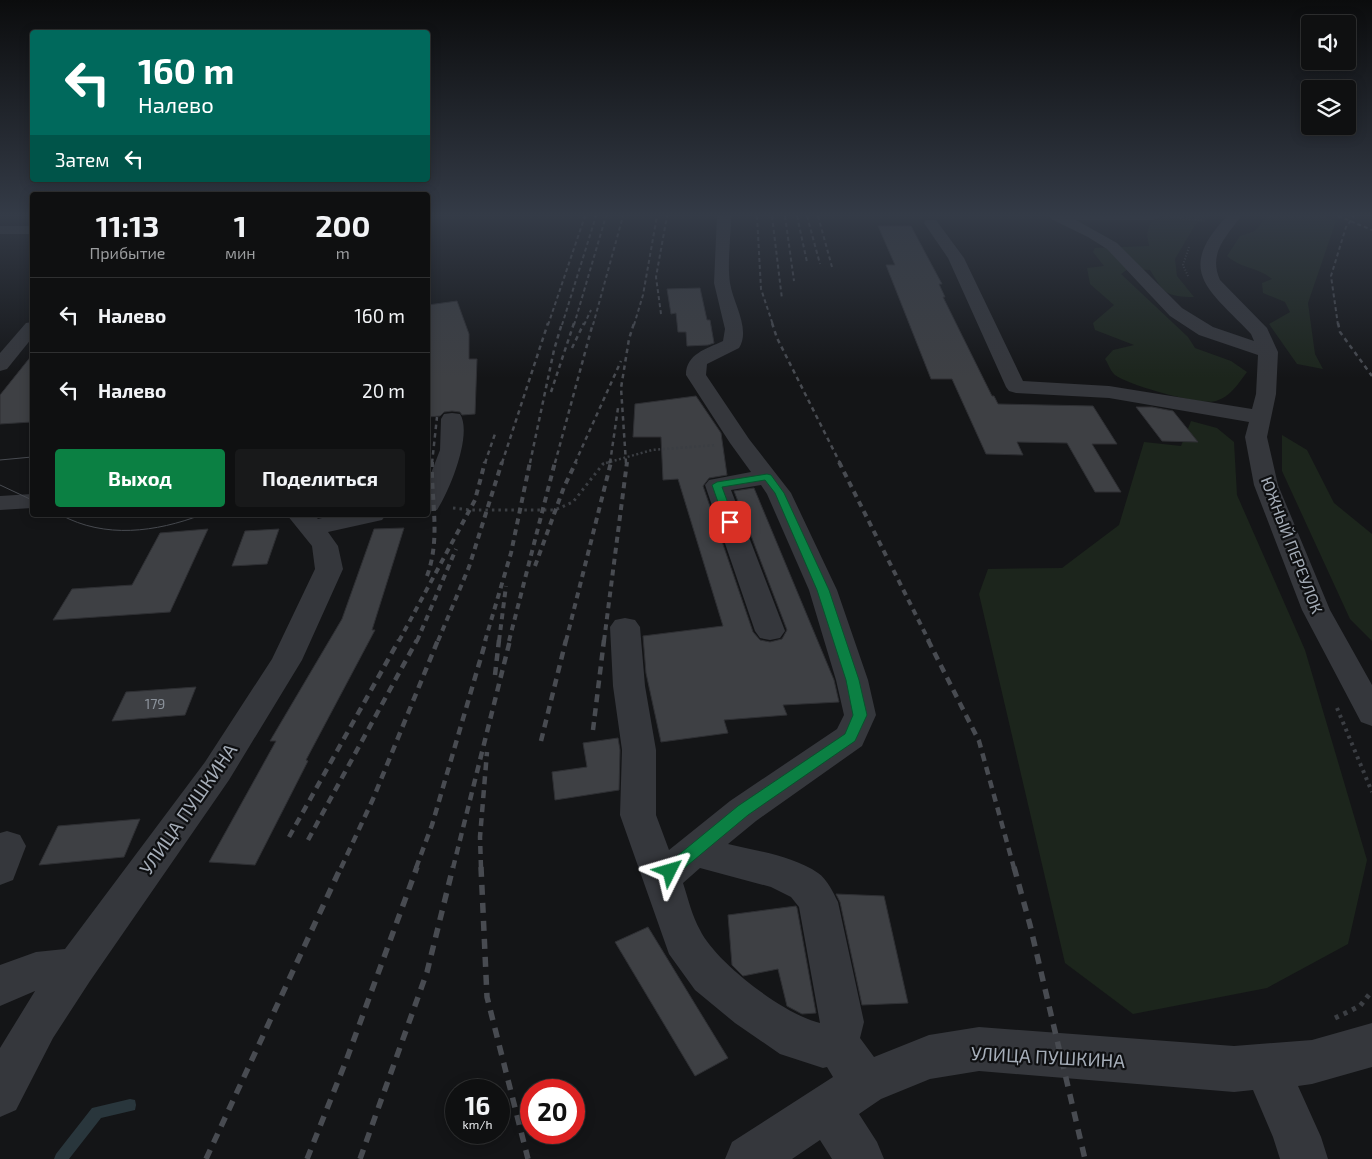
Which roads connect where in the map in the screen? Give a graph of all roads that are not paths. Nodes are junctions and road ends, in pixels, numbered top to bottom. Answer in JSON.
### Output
{"nodes":[{"id":1,"x":722,"y":270,"type":"edge"},
{"id":2,"x":962,"y":270,"type":"edge"},
{"id":3,"x":1135,"y":270,"type":"edge"},
{"id":4,"x":1207,"y":270,"type":"edge"},
{"id":5,"x":30,"y":329,"type":"edge"},
{"id":6,"x":1268,"y":352,"type":"junction"},
{"id":7,"x":0,"y":365,"type":"edge"},
{"id":8,"x":1260,"y":417,"type":"junction"},
{"id":9,"x":452,"y":419,"type":"dead end"},
{"id":10,"x":767,"y":477,"type":"junction"},
{"id":11,"x":30,"y":501,"type":"edge"},
{"id":12,"x":430,"y":501,"type":"edge"},
{"id":13,"x":0,"y":503,"type":"edge"},
{"id":14,"x":360,"y":517,"type":"edge"},
{"id":15,"x":306,"y":522,"type":"edge"},
{"id":16,"x":625,"y":627,"type":"dead end"},
{"id":17,"x":770,"y":630,"type":"dead end"},
{"id":18,"x":1372,"y":714,"type":"edge"},
{"id":19,"x":694,"y":851,"type":"junction"},
{"id":20,"x":662,"y":878,"type":"junction"},
{"id":21,"x":76,"y":968,"type":"junction"},
{"id":22,"x":0,"y":986,"type":"edge"},
{"id":23,"x":837,"y":1043,"type":"junction"},
{"id":24,"x":1372,"y":1045,"type":"edge"},
{"id":25,"x":1266,"y":1066,"type":"junction"},
{"id":26,"x":865,"y":1083,"type":"junction"},
{"id":27,"x":0,"y":1094,"type":"edge"},
{"id":28,"x":827,"y":1108,"type":"junction"},
{"id":29,"x":749,"y":1159,"type":"edge"},
{"id":30,"x":860,"y":1159,"type":"edge"},
{"id":31,"x":1304,"y":1159,"type":"edge"}],
"edges":[{"from":1,"to":10,"type":"street"},
{"from":2,"to":8,"type":"street"},
{"from":3,"to":6,"type":"street"},
{"from":4,"to":6,"type":"street","name":"ЮЖНЫЙ ПЕРЕУЛОК"},
{"from":5,"to":7,"type":"street"},
{"from":6,"to":8,"type":"street","name":"ЮЖНЫЙ ПЕРЕУЛОК"},
{"from":8,"to":18,"type":"street","name":"ЮЖНЫЙ ПЕРЕУЛОК"},
{"from":9,"to":12,"type":"street"},
{"from":10,"to":17,"type":"street"},
{"from":10,"to":19,"type":"street"},
{"from":11,"to":13,"type":"street"},
{"from":14,"to":15,"type":"street"},
{"from":15,"to":21,"type":"street","name":"УЛИЦА ПУШКИНА"},
{"from":16,"to":20,"type":"street"},
{"from":19,"to":20,"type":"street"},
{"from":19,"to":23,"type":"street"},
{"from":20,"to":23,"type":"street"},
{"from":21,"to":22,"type":"street"},
{"from":21,"to":27,"type":"street","name":"УЛИЦА ПУШКИНА"},
{"from":23,"to":26,"type":"street"},
{"from":24,"to":25,"type":"street","name":"УЛИЦА ПУШКИНА"},
{"from":25,"to":26,"type":"street","name":"УЛИЦА ПУШКИНА"},
{"from":25,"to":31,"type":"street"},
{"from":26,"to":28,"type":"street","name":"УЛИЦА ПУШКИНА"},
{"from":28,"to":29,"type":"street","name":"УЛИЦА ПУШКИНА"},
{"from":28,"to":30,"type":"street"}]}
